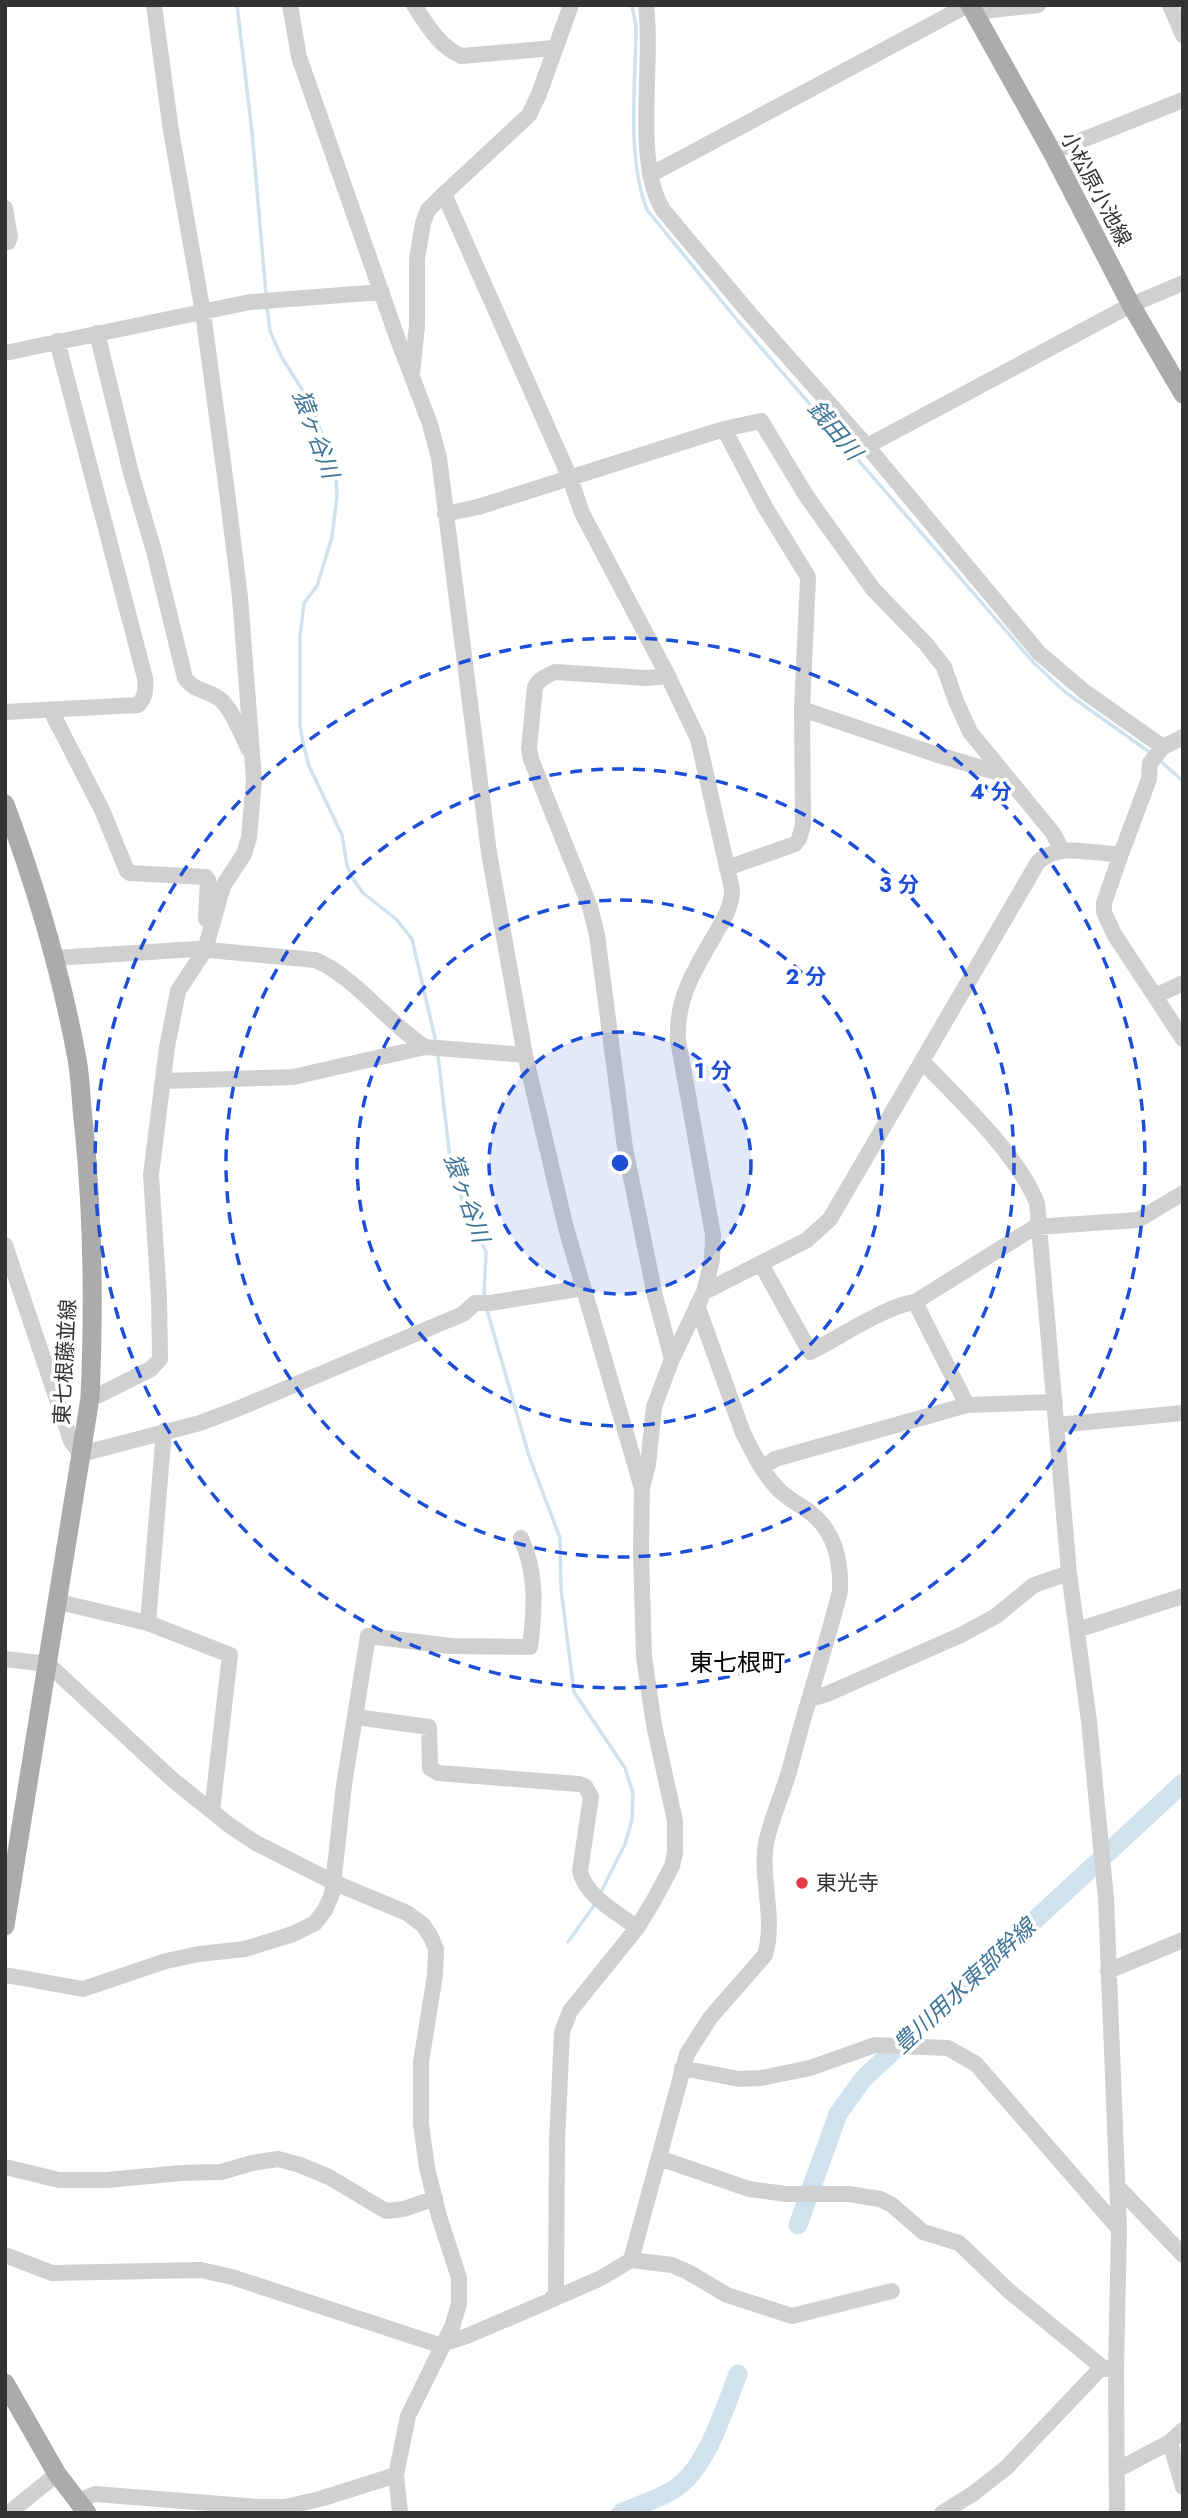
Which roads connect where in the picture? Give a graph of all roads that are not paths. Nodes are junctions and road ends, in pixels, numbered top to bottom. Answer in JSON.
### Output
{"nodes":[{"id":1,"x":154,"y":5,"type":"edge"},
{"id":2,"x":290,"y":5,"type":"edge"},
{"id":3,"x":414,"y":5,"type":"edge"},
{"id":4,"x":572,"y":5,"type":"edge"},
{"id":5,"x":646,"y":5,"type":"edge"},
{"id":6,"x":1038,"y":5,"type":"edge"},
{"id":7,"x":1170,"y":5,"type":"edge"},
{"id":8,"x":970,"y":8,"type":"edge"},
{"id":9,"x":1183,"y":35,"type":"edge"},
{"id":10,"x":554,"y":48,"type":"junction"},
{"id":11,"x":1183,"y":100,"type":"edge"},
{"id":12,"x":1052,"y":152,"type":"junction"},
{"id":13,"x":650,"y":175,"type":"junction"},
{"id":14,"x":444,"y":194,"type":"junction"},
{"id":15,"x":5,"y":208,"type":"edge"},
{"id":16,"x":5,"y":242,"type":"edge"},
{"id":17,"x":1183,"y":283,"type":"edge"},
{"id":18,"x":382,"y":292,"type":"junction"},
{"id":19,"x":1131,"y":305,"type":"junction"},
{"id":20,"x":204,"y":313,"type":"junction"},
{"id":21,"x":97,"y":333,"type":"junction"},
{"id":22,"x":57,"y":341,"type":"junction"},
{"id":23,"x":5,"y":353,"type":"edge"},
{"id":24,"x":411,"y":377,"type":"junction"},
{"id":25,"x":1180,"y":383,"type":"edge"},
{"id":26,"x":724,"y":429,"type":"junction"},
{"id":27,"x":867,"y":446,"type":"junction"},
{"id":28,"x":570,"y":478,"type":"junction"},
{"id":29,"x":445,"y":514,"type":"junction"},
{"id":30,"x":667,"y":674,"type":"junction"},
{"id":31,"x":50,"y":709,"type":"junction"},
{"id":32,"x":802,"y":709,"type":"junction"},
{"id":33,"x":5,"y":712,"type":"edge"},
{"id":34,"x":1183,"y":737,"type":"edge"},
{"id":35,"x":1163,"y":747,"type":"junction"},
{"id":36,"x":252,"y":755,"type":"junction"},
{"id":37,"x":1002,"y":774,"type":"junction"},
{"id":38,"x":5,"y":804,"type":"edge"},
{"id":39,"x":12,"y":840,"type":"edge"},
{"id":40,"x":1062,"y":850,"type":"junction"},
{"id":41,"x":1121,"y":854,"type":"junction"},
{"id":42,"x":727,"y":868,"type":"junction"},
{"id":43,"x":205,"y":950,"type":"junction"},
{"id":44,"x":55,"y":958,"type":"junction"},
{"id":45,"x":1183,"y":983,"type":"edge"},
{"id":46,"x":1155,"y":996,"type":"junction"},
{"id":47,"x":1183,"y":1039,"type":"edge"},
{"id":48,"x":425,"y":1047,"type":"junction"},
{"id":49,"x":525,"y":1055,"type":"junction"},
{"id":50,"x":922,"y":1061,"type":"junction"},
{"id":51,"x":164,"y":1082,"type":"junction"},
{"id":52,"x":1183,"y":1193,"type":"edge"},
{"id":53,"x":1039,"y":1226,"type":"junction"},
{"id":54,"x":5,"y":1245,"type":"edge"},
{"id":55,"x":761,"y":1264,"type":"junction"},
{"id":56,"x":583,"y":1288,"type":"junction"},
{"id":57,"x":700,"y":1299,"type":"junction"},
{"id":58,"x":915,"y":1302,"type":"junction"},
{"id":59,"x":671,"y":1359,"type":"junction"},
{"id":60,"x":90,"y":1398,"type":"junction"},
{"id":61,"x":1055,"y":1402,"type":"junction"},
{"id":62,"x":967,"y":1405,"type":"junction"},
{"id":63,"x":1183,"y":1413,"type":"edge"},
{"id":64,"x":1057,"y":1425,"type":"junction"},
{"id":65,"x":164,"y":1431,"type":"junction"},
{"id":66,"x":81,"y":1454,"type":"junction"},
{"id":67,"x":763,"y":1467,"type":"junction"},
{"id":68,"x":642,"y":1488,"type":"junction"},
{"id":69,"x":521,"y":1538,"type":"dead end"},
{"id":70,"x":1069,"y":1573,"type":"junction"},
{"id":71,"x":1183,"y":1596,"type":"edge"},
{"id":72,"x":59,"y":1602,"type":"junction"},
{"id":73,"x":148,"y":1623,"type":"junction"},
{"id":74,"x":1077,"y":1630,"type":"junction"},
{"id":75,"x":5,"y":1659,"type":"edge"},
{"id":76,"x":48,"y":1664,"type":"junction"},
{"id":77,"x":810,"y":1699,"type":"junction"},
{"id":78,"x":356,"y":1717,"type":"junction"},
{"id":79,"x":212,"y":1811,"type":"junction"},
{"id":80,"x":333,"y":1882,"type":"junction"},
{"id":81,"x":5,"y":1926,"type":"edge"},
{"id":82,"x":637,"y":1928,"type":"junction"},
{"id":83,"x":1183,"y":1940,"type":"edge"},
{"id":84,"x":1108,"y":1971,"type":"junction"},
{"id":85,"x":5,"y":1975,"type":"edge"},
{"id":86,"x":682,"y":2067,"type":"junction"},
{"id":87,"x":659,"y":2158,"type":"junction"},
{"id":88,"x":5,"y":2167,"type":"edge"},
{"id":89,"x":1117,"y":2186,"type":"junction"},
{"id":90,"x":435,"y":2198,"type":"junction"},
{"id":91,"x":1119,"y":2229,"type":"junction"},
{"id":92,"x":5,"y":2255,"type":"edge"},
{"id":93,"x":1183,"y":2255,"type":"edge"},
{"id":94,"x":631,"y":2260,"type":"junction"},
{"id":95,"x":891,"y":2291,"type":"dead end"},
{"id":96,"x":552,"y":2298,"type":"junction"},
{"id":97,"x":444,"y":2344,"type":"junction"},
{"id":98,"x":1109,"y":2369,"type":"junction"},
{"id":99,"x":5,"y":2383,"type":"edge"},
{"id":100,"x":1183,"y":2430,"type":"edge"},
{"id":101,"x":1170,"y":2442,"type":"junction"},
{"id":102,"x":1117,"y":2470,"type":"junction"},
{"id":103,"x":57,"y":2474,"type":"junction"},
{"id":104,"x":396,"y":2474,"type":"junction"},
{"id":105,"x":1183,"y":2487,"type":"edge"},
{"id":106,"x":83,"y":2507,"type":"edge"},
{"id":107,"x":9,"y":2513,"type":"edge"},
{"id":108,"x":400,"y":2513,"type":"edge"},
{"id":109,"x":942,"y":2513,"type":"edge"},
{"id":110,"x":1117,"y":2513,"type":"edge"}],
"edges":[{"from":1,"to":20,"type":"street"},
{"from":2,"to":18,"type":"street"},
{"from":3,"to":10,"type":"street"},
{"from":4,"to":10,"type":"street"},
{"from":5,"to":13,"type":"street"},
{"from":6,"to":8,"type":"street"},
{"from":7,"to":9,"type":"street"},
{"from":8,"to":12,"type":"main road","name":"小松原小池線"},
{"from":8,"to":13,"type":"street"},
{"from":10,"to":14,"type":"street"},
{"from":11,"to":12,"type":"street"},
{"from":12,"to":19,"type":"main road","name":"小松原小池線"},
{"from":13,"to":27,"type":"street"},
{"from":14,"to":24,"type":"street"},
{"from":14,"to":28,"type":"street"},
{"from":15,"to":16,"type":"street"},
{"from":17,"to":19,"type":"street"},
{"from":18,"to":20,"type":"street"},
{"from":18,"to":24,"type":"street"},
{"from":19,"to":25,"type":"main road","name":"小松原小池線"},
{"from":19,"to":27,"type":"street"},
{"from":20,"to":21,"type":"street"},
{"from":20,"to":36,"type":"street"},
{"from":21,"to":22,"type":"street"},
{"from":21,"to":36,"type":"street"},
{"from":22,"to":23,"type":"street"},
{"from":22,"to":31,"type":"street"},
{"from":24,"to":29,"type":"street"},
{"from":26,"to":28,"type":"street"},
{"from":26,"to":32,"type":"street"},
{"from":26,"to":37,"type":"street"},
{"from":27,"to":35,"type":"street"},
{"from":28,"to":29,"type":"street"},
{"from":28,"to":30,"type":"street"},
{"from":29,"to":49,"type":"street"},
{"from":30,"to":42,"type":"street"},
{"from":30,"to":59,"type":"street"},
{"from":31,"to":33,"type":"street"},
{"from":31,"to":43,"type":"street"},
{"from":32,"to":37,"type":"street"},
{"from":32,"to":42,"type":"street"},
{"from":34,"to":35,"type":"street"},
{"from":35,"to":41,"type":"street"},
{"from":36,"to":43,"type":"street"},
{"from":37,"to":40,"type":"street"},
{"from":38,"to":39,"type":"main road","name":"東七根藤並線"},
{"from":39,"to":44,"type":"main road","name":"東七根藤並線"},
{"from":40,"to":41,"type":"street"},
{"from":40,"to":50,"type":"street"},
{"from":41,"to":46,"type":"street"},
{"from":42,"to":57,"type":"street"},
{"from":43,"to":44,"type":"street"},
{"from":43,"to":48,"type":"street"},
{"from":43,"to":51,"type":"street"},
{"from":44,"to":60,"type":"main road","name":"東七根藤並線"},
{"from":45,"to":46,"type":"street"},
{"from":46,"to":47,"type":"street"},
{"from":48,"to":49,"type":"street"},
{"from":48,"to":51,"type":"street"},
{"from":49,"to":56,"type":"street"},
{"from":50,"to":53,"type":"street"},
{"from":50,"to":55,"type":"street"},
{"from":51,"to":60,"type":"street"},
{"from":52,"to":53,"type":"street"},
{"from":53,"to":58,"type":"street"},
{"from":53,"to":61,"type":"street"},
{"from":54,"to":66,"type":"street"},
{"from":55,"to":57,"type":"street"},
{"from":55,"to":58,"type":"street"},
{"from":56,"to":65,"type":"street"},
{"from":56,"to":68,"type":"street"},
{"from":57,"to":59,"type":"street"},
{"from":57,"to":67,"type":"street"},
{"from":58,"to":62,"type":"street"},
{"from":59,"to":68,"type":"street"},
{"from":60,"to":66,"type":"main road","name":"東七根藤並線"},
{"from":61,"to":62,"type":"street"},
{"from":61,"to":64,"type":"street"},
{"from":62,"to":67,"type":"street"},
{"from":63,"to":64,"type":"street"},
{"from":64,"to":70,"type":"street"},
{"from":65,"to":66,"type":"street"},
{"from":65,"to":73,"type":"street"},
{"from":66,"to":72,"type":"main road","name":"東七根藤並線"},
{"from":67,"to":77,"type":"street"},
{"from":68,"to":82,"type":"street"},
{"from":69,"to":78,"type":"street"},
{"from":70,"to":74,"type":"street"},
{"from":70,"to":77,"type":"street"},
{"from":71,"to":74,"type":"street"},
{"from":72,"to":73,"type":"street"},
{"from":72,"to":76,"type":"main road","name":"東七根藤並線"},
{"from":73,"to":79,"type":"street"},
{"from":74,"to":84,"type":"street"},
{"from":75,"to":76,"type":"street"},
{"from":76,"to":79,"type":"street"},
{"from":76,"to":81,"type":"main road","name":"東七根藤並線"},
{"from":77,"to":86,"type":"street"},
{"from":78,"to":80,"type":"street"},
{"from":78,"to":82,"type":"street"},
{"from":79,"to":80,"type":"street"},
{"from":80,"to":85,"type":"street"},
{"from":80,"to":90,"type":"street"},
{"from":82,"to":96,"type":"street"},
{"from":83,"to":84,"type":"street"},
{"from":84,"to":89,"type":"street"},
{"from":86,"to":87,"type":"street"},
{"from":86,"to":91,"type":"street"},
{"from":87,"to":94,"type":"street"},
{"from":87,"to":98,"type":"street"},
{"from":88,"to":90,"type":"street"},
{"from":89,"to":91,"type":"street"},
{"from":89,"to":93,"type":"street"},
{"from":90,"to":97,"type":"street"},
{"from":91,"to":98,"type":"street"},
{"from":92,"to":97,"type":"street"},
{"from":94,"to":95,"type":"street"},
{"from":94,"to":96,"type":"street"},
{"from":96,"to":97,"type":"street"},
{"from":97,"to":104,"type":"street"},
{"from":98,"to":102,"type":"street"},
{"from":98,"to":109,"type":"street"},
{"from":99,"to":103,"type":"main road"},
{"from":100,"to":101,"type":"street"},
{"from":101,"to":102,"type":"street"},
{"from":101,"to":105,"type":"street"},
{"from":102,"to":110,"type":"street"},
{"from":103,"to":106,"type":"main road"},
{"from":103,"to":107,"type":"street"},
{"from":104,"to":106,"type":"street"},
{"from":104,"to":108,"type":"street"}]}
